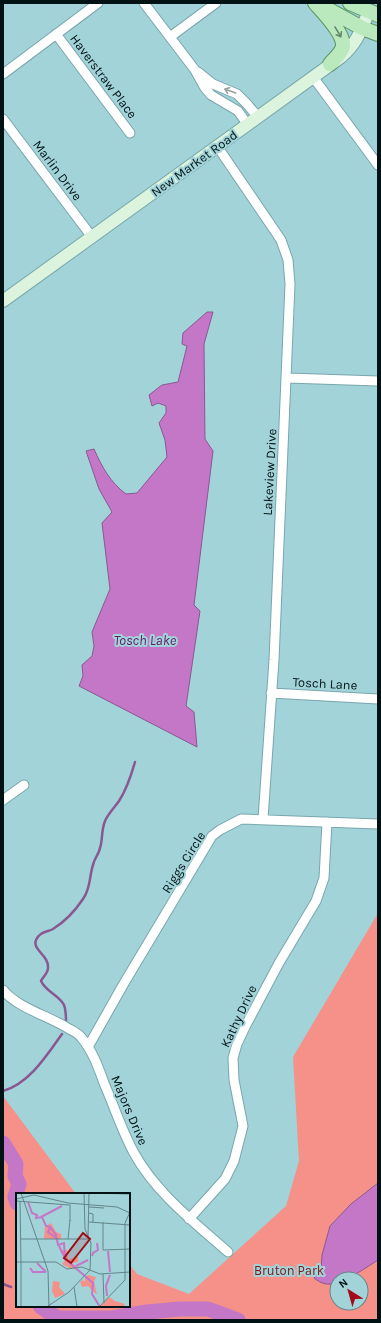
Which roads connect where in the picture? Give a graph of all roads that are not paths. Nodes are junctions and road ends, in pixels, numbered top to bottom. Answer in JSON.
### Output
{"nodes":[{"id":1,"x":98,"y":3,"type":"edge"},
{"id":2,"x":144,"y":3,"type":"edge"},
{"id":3,"x":216,"y":3,"type":"edge"},
{"id":4,"x":316,"y":3,"type":"edge"},
{"id":5,"x":350,"y":3,"type":"edge"},
{"id":6,"x":373,"y":13,"type":"edge"},
{"id":7,"x":362,"y":28,"type":"junction"},
{"id":8,"x":56,"y":34,"type":"junction"},
{"id":9,"x":378,"y":34,"type":"edge"},
{"id":10,"x":170,"y":37,"type":"junction"},
{"id":11,"x":330,"y":64,"type":"junction"},
{"id":12,"x":195,"y":70,"type":"junction"},
{"id":13,"x":3,"y":74,"type":"edge"},
{"id":14,"x":313,"y":76,"type":"junction"},
{"id":15,"x":258,"y":117,"type":"junction"},
{"id":16,"x":3,"y":119,"type":"edge"},
{"id":17,"x":248,"y":125,"type":"junction"},
{"id":18,"x":130,"y":134,"type":"dead end"},
{"id":19,"x":217,"y":146,"type":"junction"},
{"id":20,"x":378,"y":165,"type":"edge"},
{"id":21,"x":92,"y":237,"type":"junction"},
{"id":22,"x":4,"y":300,"type":"edge"},
{"id":23,"x":287,"y":378,"type":"junction"},
{"id":24,"x":378,"y":381,"type":"edge"},
{"id":25,"x":271,"y":693,"type":"junction"},
{"id":26,"x":378,"y":699,"type":"edge"},
{"id":27,"x":24,"y":785,"type":"dead end"},
{"id":28,"x":3,"y":800,"type":"edge"},
{"id":29,"x":263,"y":819,"type":"junction"},
{"id":30,"x":327,"y":822,"type":"junction"},
{"id":31,"x":378,"y":824,"type":"edge"},
{"id":32,"x":4,"y":993,"type":"edge"},
{"id":33,"x":88,"y":1047,"type":"junction"},
{"id":34,"x":190,"y":1218,"type":"junction"},
{"id":35,"x":228,"y":1252,"type":"dead end"}],
"edges":[{"from":1,"to":8,"type":"street"},
{"from":2,"to":10,"type":"street"},
{"from":3,"to":10,"type":"street"},
{"from":4,"to":7,"type":"main road"},
{"from":4,"to":11,"type":"main road","one_way":true},
{"from":5,"to":6,"type":"main road"},
{"from":6,"to":7,"type":"street","name":"New Market Road"},
{"from":7,"to":9,"type":"main road"},
{"from":7,"to":11,"type":"street","name":"New Market Road"},
{"from":8,"to":13,"type":"street"},
{"from":8,"to":18,"type":"street","name":"Haverstraw Place"},
{"from":10,"to":12,"type":"street"},
{"from":11,"to":14,"type":"street","name":"New Market Road"},
{"from":15,"to":12,"type":"street","one_way":true},
{"from":12,"to":17,"type":"street"},
{"from":14,"to":15,"type":"street","name":"New Market Road"},
{"from":14,"to":20,"type":"street"},
{"from":15,"to":17,"type":"street","name":"New Market Road"},
{"from":16,"to":21,"type":"street","name":"Marlin Drive"},
{"from":17,"to":19,"type":"street","name":"New Market Road"},
{"from":19,"to":21,"type":"street","name":"New Market Road"},
{"from":19,"to":23,"type":"street","name":"Lakeview Drive"},
{"from":21,"to":22,"type":"street","name":"New Market Road"},
{"from":23,"to":24,"type":"street"},
{"from":23,"to":25,"type":"street","name":"Lakeview Drive"},
{"from":25,"to":26,"type":"street","name":"Tosch Lane"},
{"from":25,"to":29,"type":"street","name":"Lakeview Drive"},
{"from":27,"to":28,"type":"street"},
{"from":29,"to":30,"type":"street","name":"Riggs Circle"},
{"from":29,"to":33,"type":"street","name":"Riggs Circle"},
{"from":30,"to":31,"type":"street","name":"Riggs Circle"},
{"from":30,"to":34,"type":"street","name":"Kathy Drive"},
{"from":32,"to":33,"type":"street","name":"Majors Drive"},
{"from":33,"to":34,"type":"street","name":"Majors Drive"},
{"from":34,"to":35,"type":"street","name":"Majors Drive"}]}
